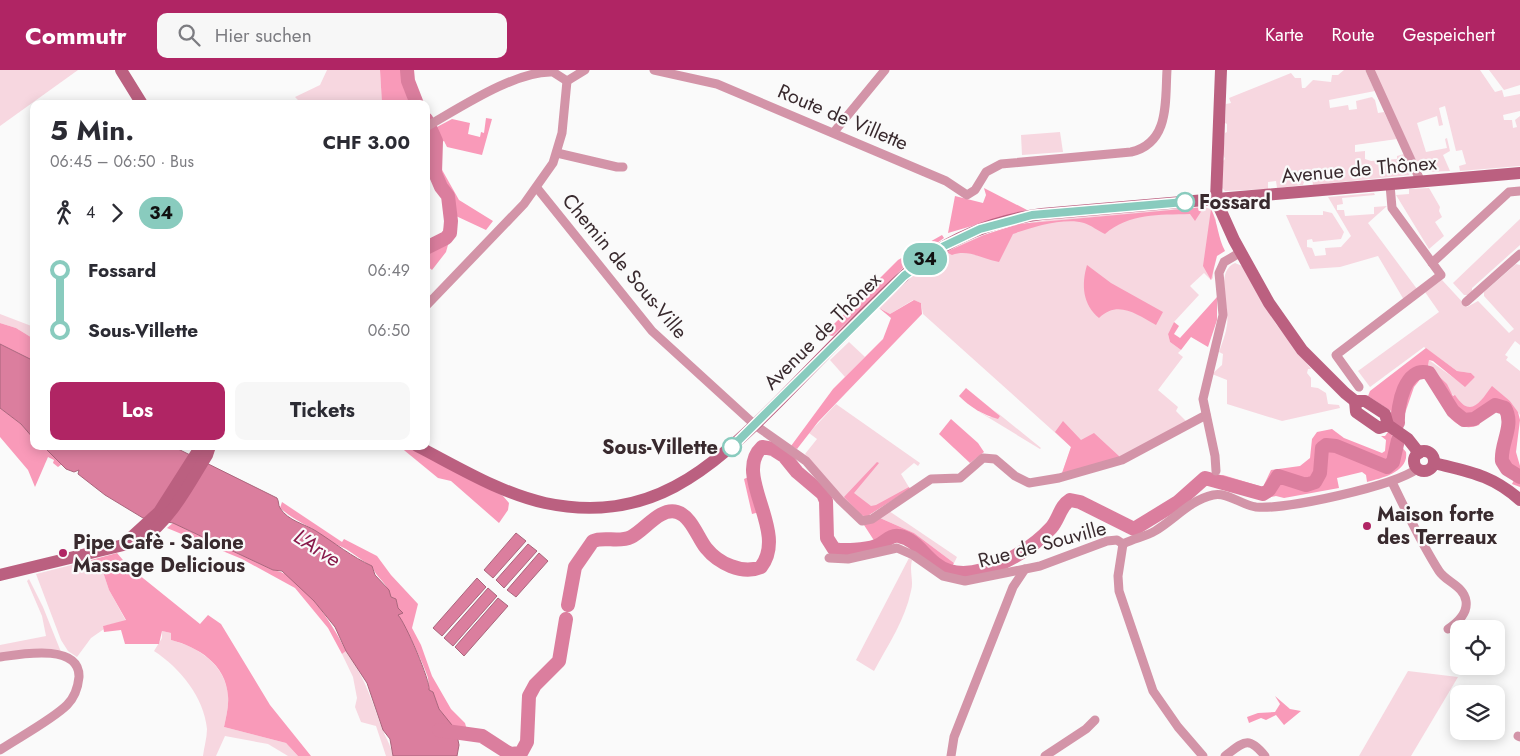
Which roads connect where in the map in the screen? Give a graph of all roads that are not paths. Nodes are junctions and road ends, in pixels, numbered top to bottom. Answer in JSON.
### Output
{"nodes":[{"id":1,"x":121,"y":70,"type":"edge"},
{"id":2,"x":585,"y":70,"type":"edge"},
{"id":3,"x":654,"y":70,"type":"edge"},
{"id":4,"x":885,"y":70,"type":"edge"},
{"id":5,"x":1167,"y":70,"type":"edge"},
{"id":6,"x":1221,"y":70,"type":"edge"},
{"id":7,"x":1370,"y":70,"type":"edge"},
{"id":8,"x":553,"y":71,"type":"edge"},
{"id":9,"x":567,"y":82,"type":"junction"},
{"id":10,"x":140,"y":100,"type":"edge"},
{"id":11,"x":430,"y":125,"type":"edge"},
{"id":12,"x":834,"y":132,"type":"junction"},
{"id":13,"x":558,"y":153,"type":"junction"},
{"id":14,"x":623,"y":167,"type":"dead end"},
{"id":15,"x":1520,"y":173,"type":"edge"},
{"id":16,"x":1421,"y":182,"type":"junction"},
{"id":17,"x":1390,"y":185,"type":"junction"},
{"id":18,"x":537,"y":188,"type":"junction"},
{"id":19,"x":1520,"y":191,"type":"edge"},
{"id":20,"x":1216,"y":200,"type":"junction"},
{"id":21,"x":1241,"y":252,"type":"junction"},
{"id":22,"x":1520,"y":254,"type":"edge"},
{"id":23,"x":1432,"y":263,"type":"junction"},
{"id":24,"x":430,"y":302,"type":"edge"},
{"id":25,"x":1466,"y":302,"type":"dead end"},
{"id":26,"x":1359,"y":387,"type":"dead end"},
{"id":27,"x":1206,"y":415,"type":"junction"},
{"id":28,"x":755,"y":425,"type":"junction"},
{"id":29,"x":203,"y":450,"type":"edge"},
{"id":30,"x":425,"y":450,"type":"edge"},
{"id":31,"x":1418,"y":453,"type":"junction"},
{"id":32,"x":1434,"y":463,"type":"junction"},
{"id":33,"x":1417,"y":469,"type":"junction"},
{"id":34,"x":1216,"y":471,"type":"dead end"},
{"id":35,"x":1392,"y":482,"type":"junction"},
{"id":36,"x":1520,"y":500,"type":"edge"},
{"id":37,"x":1124,"y":544,"type":"junction"},
{"id":38,"x":829,"y":558,"type":"dead end"},
{"id":39,"x":1025,"y":569,"type":"junction"},
{"id":40,"x":0,"y":575,"type":"edge"},
{"id":41,"x":1448,"y":629,"type":"dead end"},
{"id":42,"x":0,"y":657,"type":"edge"},
{"id":43,"x":1095,"y":720,"type":"dead end"},
{"id":44,"x":0,"y":750,"type":"edge"},
{"id":45,"x":951,"y":756,"type":"edge"},
{"id":46,"x":1045,"y":756,"type":"edge"},
{"id":47,"x":1203,"y":756,"type":"edge"},
{"id":48,"x":1225,"y":756,"type":"edge"},
{"id":49,"x":1265,"y":756,"type":"edge"}],
"edges":[{"from":1,"to":10,"type":"main road"},
{"from":2,"to":9,"type":"street"},
{"from":3,"to":12,"type":"street","name":"Route de Villette"},
{"from":4,"to":12,"type":"street"},
{"from":5,"to":12,"type":"street","name":"Route de Villette"},
{"from":6,"to":20,"type":"main road"},
{"from":7,"to":16,"type":"street"},
{"from":8,"to":9,"type":"street"},
{"from":8,"to":11,"type":"street"},
{"from":9,"to":13,"type":"street"},
{"from":13,"to":14,"type":"street"},
{"from":13,"to":18,"type":"street"},
{"from":15,"to":16,"type":"main road","name":"Avenue de Thônex"},
{"from":16,"to":17,"type":"main road","name":"Avenue de Thônex"},
{"from":17,"to":20,"type":"main road","name":"Avenue de Thônex"},
{"from":17,"to":23,"type":"street"},
{"from":18,"to":24,"type":"street"},
{"from":18,"to":28,"type":"street","name":"Chemin de Sous-Ville"},
{"from":19,"to":23,"type":"street"},
{"from":20,"to":21,"type":"main road"},
{"from":20,"to":28,"type":"main road","name":"Avenue de Thônex"},
{"from":21,"to":27,"type":"street"},
{"from":21,"to":31,"type":"main road"},
{"from":22,"to":25,"type":"street"},
{"from":23,"to":26,"type":"street"},
{"from":27,"to":28,"type":"street","name":"Chemin de Sous-Ville"},
{"from":27,"to":34,"type":"street"},
{"from":28,"to":30,"type":"main road","name":"Avenue de Thônex"},
{"from":29,"to":40,"type":"main road"},
{"from":31,"to":32,"type":"main road"},
{"from":31,"to":33,"type":"main road"},
{"from":32,"to":33,"type":"main road"},
{"from":32,"to":36,"type":"main road"},
{"from":33,"to":35,"type":"street"},
{"from":35,"to":37,"type":"street"},
{"from":35,"to":41,"type":"street"},
{"from":37,"to":39,"type":"street","name":"Rue de Souville"},
{"from":37,"to":47,"type":"street"},
{"from":38,"to":39,"type":"street","name":"Rue de Souville"},
{"from":39,"to":45,"type":"street"},
{"from":42,"to":44,"type":"street"},
{"from":43,"to":46,"type":"street"},
{"from":48,"to":49,"type":"street"}]}
